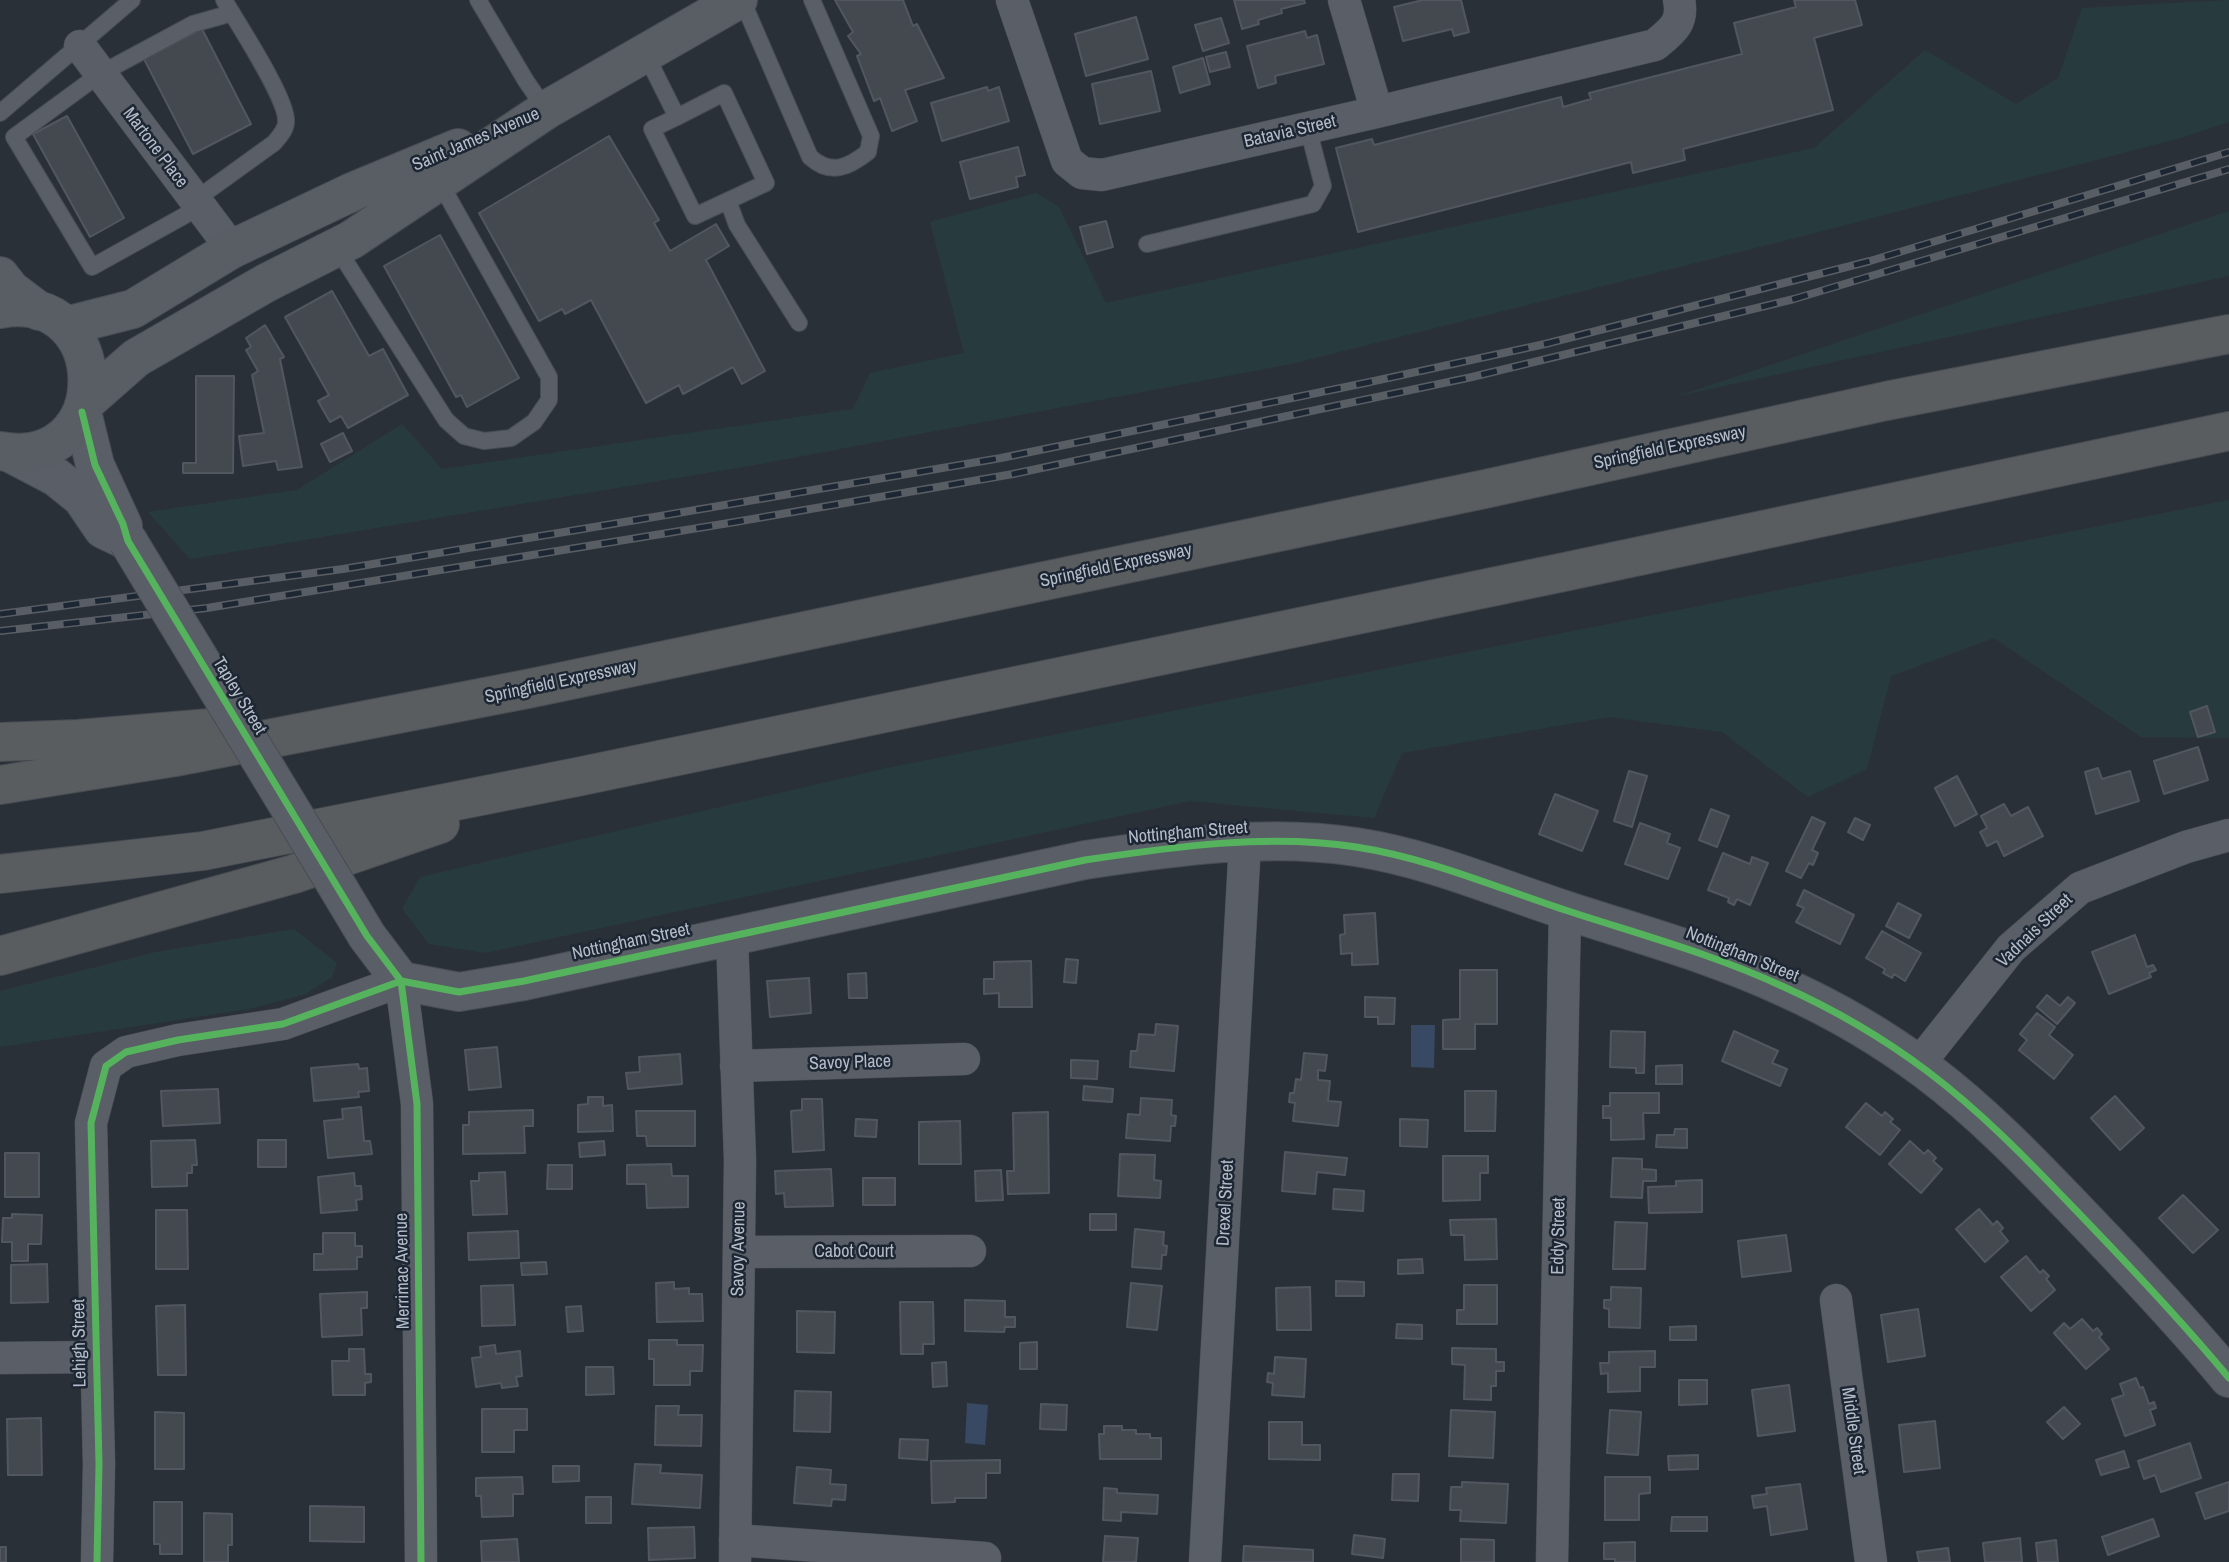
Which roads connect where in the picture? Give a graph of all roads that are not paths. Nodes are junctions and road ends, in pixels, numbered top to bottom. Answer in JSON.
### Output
{"nodes":[{"id":1,"x":131,"y":0,"type":"edge"},
{"id":2,"x":478,"y":0,"type":"edge"},
{"id":3,"x":740,"y":0,"type":"edge"},
{"id":4,"x":812,"y":0,"type":"edge"},
{"id":5,"x":1012,"y":0,"type":"edge"},
{"id":6,"x":1344,"y":0,"type":"edge"},
{"id":7,"x":228,"y":7,"type":"edge"},
{"id":8,"x":1678,"y":14,"type":"edge"},
{"id":9,"x":80,"y":46,"type":"junction"},
{"id":10,"x":645,"y":53,"type":"junction"},
{"id":11,"x":100,"y":74,"type":"junction"},
{"id":12,"x":546,"y":110,"type":"junction"},
{"id":13,"x":1377,"y":112,"type":"junction"},
{"id":14,"x":0,"y":113,"type":"edge"},
{"id":15,"x":677,"y":117,"type":"junction"},
{"id":16,"x":1308,"y":128,"type":"junction"},
{"id":17,"x":439,"y":181,"type":"junction"},
{"id":18,"x":727,"y":201,"type":"junction"},
{"id":19,"x":197,"y":204,"type":"junction"},
{"id":20,"x":1147,"y":244,"type":"dead end"},
{"id":21,"x":337,"y":247,"type":"junction"},
{"id":22,"x":232,"y":249,"type":"junction"},
{"id":23,"x":0,"y":276,"type":"edge"},
{"id":24,"x":0,"y":309,"type":"edge"},
{"id":25,"x":52,"y":319,"type":"junction"},
{"id":26,"x":799,"y":323,"type":"dead end"},
{"id":27,"x":2229,"y":334,"type":"edge"},
{"id":28,"x":84,"y":407,"type":"junction"},
{"id":29,"x":2229,"y":431,"type":"edge"},
{"id":30,"x":6,"y":452,"type":"edge"},
{"id":31,"x":128,"y":541,"type":"junction"},
{"id":32,"x":408,"y":712,"type":"junction"},
{"id":33,"x":0,"y":742,"type":"edge"},
{"id":34,"x":577,"y":777,"type":"junction"},
{"id":35,"x":0,"y":785,"type":"edge"},
{"id":36,"x":2229,"y":835,"type":"edge"},
{"id":37,"x":1245,"y":843,"type":"junction"},
{"id":38,"x":0,"y":874,"type":"edge"},
{"id":39,"x":1565,"y":910,"type":"junction"},
{"id":40,"x":732,"y":937,"type":"junction"},
{"id":41,"x":0,"y":956,"type":"edge"},
{"id":42,"x":401,"y":981,"type":"junction"},
{"id":43,"x":964,"y":1059,"type":"dead end"},
{"id":44,"x":1918,"y":1065,"type":"junction"},
{"id":45,"x":736,"y":1066,"type":"junction"},
{"id":46,"x":970,"y":1251,"type":"dead end"},
{"id":47,"x":738,"y":1252,"type":"junction"},
{"id":48,"x":1836,"y":1300,"type":"dead end"},
{"id":49,"x":96,"y":1357,"type":"junction"},
{"id":50,"x":0,"y":1358,"type":"edge"},
{"id":51,"x":2229,"y":1378,"type":"edge"},
{"id":52,"x":735,"y":1551,"type":"edge"},
{"id":53,"x":985,"y":1558,"type":"dead end"},
{"id":54,"x":97,"y":1562,"type":"edge"},
{"id":55,"x":421,"y":1562,"type":"edge"},
{"id":56,"x":1205,"y":1562,"type":"edge"},
{"id":57,"x":1552,"y":1562,"type":"edge"},
{"id":58,"x":1871,"y":1562,"type":"edge"}],
"edges":[{"from":1,"to":9,"type":"lane"},
{"from":2,"to":12,"type":"lane"},
{"from":3,"to":4,"type":"lane"},
{"from":3,"to":10,"type":"main road"},
{"from":5,"to":16,"type":"street","name":"Batavia Street"},
{"from":6,"to":13,"type":"street"},
{"from":7,"to":11,"type":"lane"},
{"from":7,"to":19,"type":"lane"},
{"from":8,"to":13,"type":"street","name":"Batavia Street"},
{"from":9,"to":11,"type":"street","name":"Martone Place"},
{"from":9,"to":14,"type":"lane"},
{"from":10,"to":12,"type":"main road"},
{"from":10,"to":15,"type":"lane"},
{"from":11,"to":19,"type":"street","name":"Martone Place"},
{"from":11,"to":19,"type":"lane"},
{"from":12,"to":17,"type":"main road","name":"Saint James Avenue"},
{"from":12,"to":22,"type":"main road","name":"Saint James Avenue"},
{"from":13,"to":16,"type":"street","name":"Batavia Street"},
{"from":15,"to":18,"type":"lane"},
{"from":15,"to":18,"type":"lane"},
{"from":16,"to":20,"type":"lane"},
{"from":17,"to":21,"type":"main road","name":"Saint James Avenue"},
{"from":17,"to":21,"type":"lane"},
{"from":18,"to":26,"type":"lane"},
{"from":19,"to":22,"type":"street","name":"Martone Place"},
{"from":21,"to":28,"type":"main road","name":"Saint James Avenue"},
{"from":22,"to":25,"type":"main road","name":"Saint James Avenue"},
{"from":23,"to":25,"type":"main road"},
{"from":24,"to":25,"type":"main road","name":"Saint James Avenue"},
{"from":25,"to":28,"type":"main road"},
{"from":27,"to":32,"type":"highway","name":"Springfield Expressway"},
{"from":28,"to":30,"type":"main road","name":"Saint James Avenue"},
{"from":28,"to":31,"type":"street","name":"Tapley Street"},
{"from":29,"to":34,"type":"highway"},
{"from":30,"to":31,"type":"street","name":"Tapley Street"},
{"from":31,"to":42,"type":"street","name":"Tapley Street","bridge":true},
{"from":32,"to":33,"type":"highway"},
{"from":32,"to":35,"type":"highway","name":"Springfield Expressway"},
{"from":34,"to":38,"type":"highway"},
{"from":34,"to":41,"type":"highway"},
{"from":36,"to":44,"type":"street","name":"Vadnais Street"},
{"from":37,"to":39,"type":"street","name":"Nottingham Street"},
{"from":37,"to":40,"type":"street","name":"Nottingham Street"},
{"from":37,"to":56,"type":"street","name":"Drexel Street"},
{"from":39,"to":44,"type":"street","name":"Nottingham Street"},
{"from":39,"to":57,"type":"street","name":"Eddy Street"},
{"from":40,"to":42,"type":"street","name":"Nottingham Street"},
{"from":40,"to":45,"type":"street","name":"Savoy Avenue"},
{"from":42,"to":49,"type":"street","name":"Lehigh Street"},
{"from":42,"to":55,"type":"street","name":"Merrimac Avenue"},
{"from":43,"to":45,"type":"street","name":"Savoy Place"},
{"from":44,"to":51,"type":"street","name":"Nottingham Street"},
{"from":45,"to":47,"type":"street","name":"Savoy Avenue"},
{"from":46,"to":47,"type":"street","name":"Cabot Court"},
{"from":47,"to":52,"type":"street","name":"Savoy Avenue"},
{"from":48,"to":58,"type":"street","name":"Middle Street"},
{"from":49,"to":50,"type":"street"},
{"from":49,"to":54,"type":"street","name":"Lehigh Street"},
{"from":52,"to":53,"type":"street"}]}
